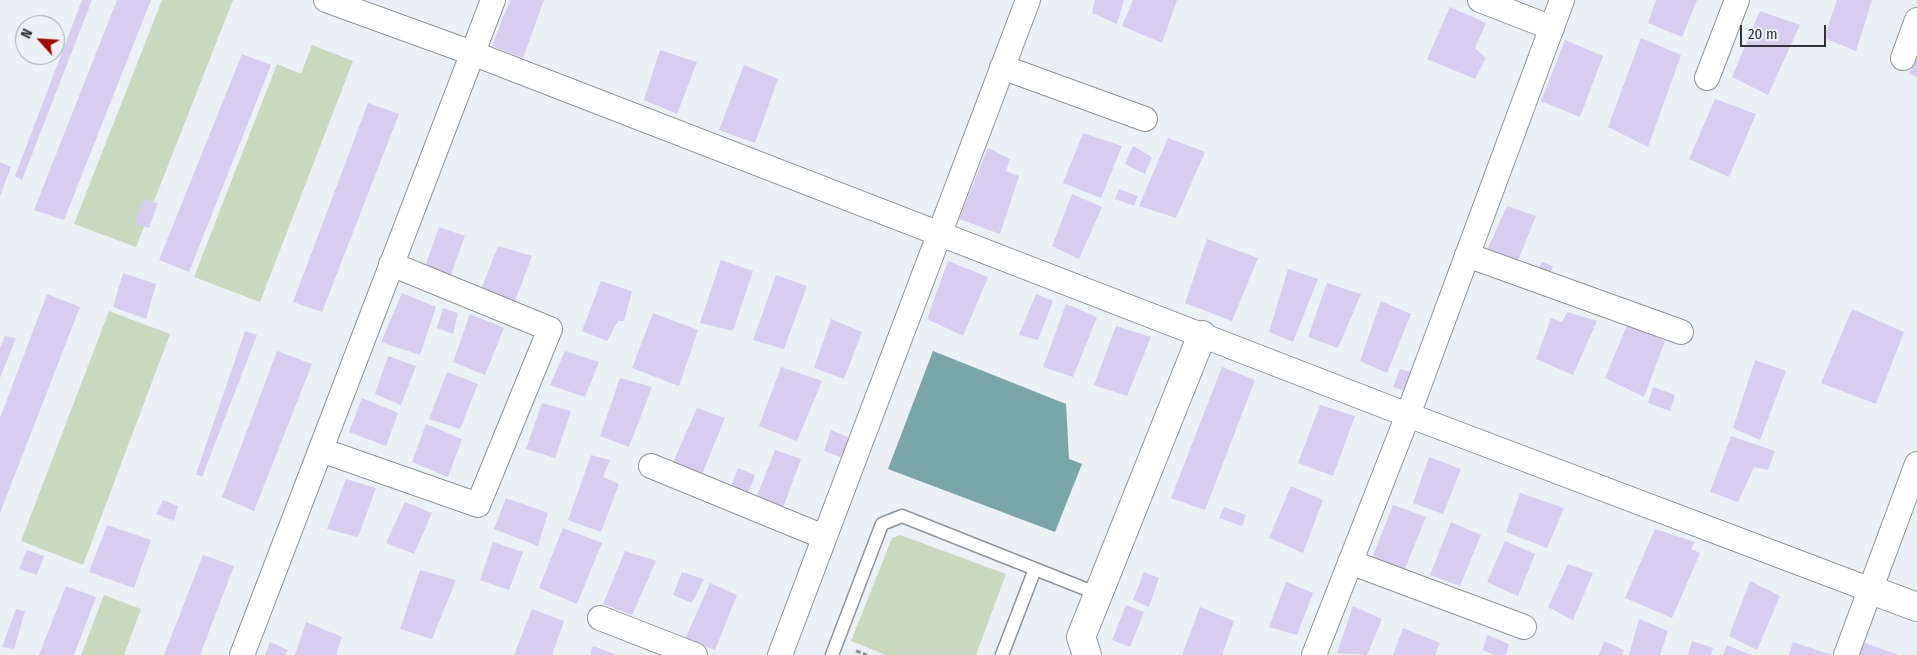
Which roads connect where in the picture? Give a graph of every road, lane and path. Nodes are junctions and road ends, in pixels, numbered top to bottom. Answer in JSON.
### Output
{"nodes":[{"id":1,"x":326,"y":0,"type":"edge"},
{"id":2,"x":493,"y":0,"type":"edge"},
{"id":3,"x":1028,"y":0,"type":"edge"},
{"id":4,"x":1480,"y":0,"type":"edge"},
{"id":5,"x":1562,"y":0,"type":"edge"},
{"id":6,"x":1737,"y":0,"type":"edge"},
{"id":7,"x":1917,"y":20,"type":"edge"},
{"id":8,"x":1552,"y":28,"type":"junction"},
{"id":9,"x":472,"y":53,"type":"junction"},
{"id":10,"x":1904,"y":58,"type":"dead end"},
{"id":11,"x":1002,"y":66,"type":"junction"},
{"id":12,"x":1707,"y":78,"type":"dead end"},
{"id":13,"x":1145,"y":120,"type":"dead end"},
{"id":14,"x":940,"y":233,"type":"junction"},
{"id":15,"x":1467,"y":254,"type":"junction"},
{"id":16,"x":392,"y":264,"type":"junction"},
{"id":17,"x":1681,"y":332,"type":"dead end"},
{"id":18,"x":1202,"y":335,"type":"junction"},
{"id":19,"x":1408,"y":415,"type":"junction"},
{"id":20,"x":321,"y":450,"type":"junction"},
{"id":21,"x":1917,"y":464,"type":"edge"},
{"id":22,"x":651,"y":466,"type":"dead end"},
{"id":23,"x":824,"y":537,"type":"junction"},
{"id":24,"x":1350,"y":562,"type":"junction"},
{"id":25,"x":1035,"y":569,"type":"junction"},
{"id":26,"x":1871,"y":590,"type":"junction"},
{"id":27,"x":1098,"y":594,"type":"junction"},
{"id":28,"x":1917,"y":607,"type":"edge"},
{"id":29,"x":600,"y":618,"type":"dead end"},
{"id":30,"x":1524,"y":627,"type":"dead end"},
{"id":31,"x":242,"y":655,"type":"edge"},
{"id":32,"x":695,"y":655,"type":"edge"},
{"id":33,"x":780,"y":655,"type":"edge"},
{"id":34,"x":832,"y":655,"type":"edge"},
{"id":35,"x":1002,"y":655,"type":"edge"},
{"id":36,"x":1088,"y":655,"type":"edge"},
{"id":37,"x":1314,"y":655,"type":"edge"},
{"id":38,"x":1846,"y":655,"type":"edge"}],
"edges":[{"from":1,"to":9,"type":"street"},
{"from":2,"to":9,"type":"street"},
{"from":3,"to":11,"type":"street"},
{"from":4,"to":8,"type":"street"},
{"from":5,"to":8,"type":"street"},
{"from":6,"to":12,"type":"street"},
{"from":7,"to":10,"type":"street"},
{"from":8,"to":15,"type":"street"},
{"from":9,"to":14,"type":"street"},
{"from":9,"to":16,"type":"street"},
{"from":11,"to":13,"type":"street"},
{"from":11,"to":14,"type":"street"},
{"from":14,"to":18,"type":"street"},
{"from":14,"to":23,"type":"street"},
{"from":15,"to":17,"type":"street"},
{"from":15,"to":19,"type":"street"},
{"from":16,"to":20,"type":"street"},
{"from":16,"to":20,"type":"street"},
{"from":18,"to":19,"type":"street"},
{"from":18,"to":27,"type":"street"},
{"from":19,"to":24,"type":"street"},
{"from":19,"to":26,"type":"street"},
{"from":20,"to":31,"type":"street"},
{"from":21,"to":26,"type":"street"},
{"from":22,"to":23,"type":"street"},
{"from":23,"to":33,"type":"street"},
{"from":24,"to":30,"type":"street"},
{"from":24,"to":37,"type":"street"},
{"from":25,"to":27,"type":"lane"},
{"from":25,"to":34,"type":"lane"},
{"from":25,"to":35,"type":"lane"},
{"from":26,"to":28,"type":"street"},
{"from":26,"to":38,"type":"street"},
{"from":27,"to":36,"type":"street"},
{"from":29,"to":32,"type":"street"}]}
